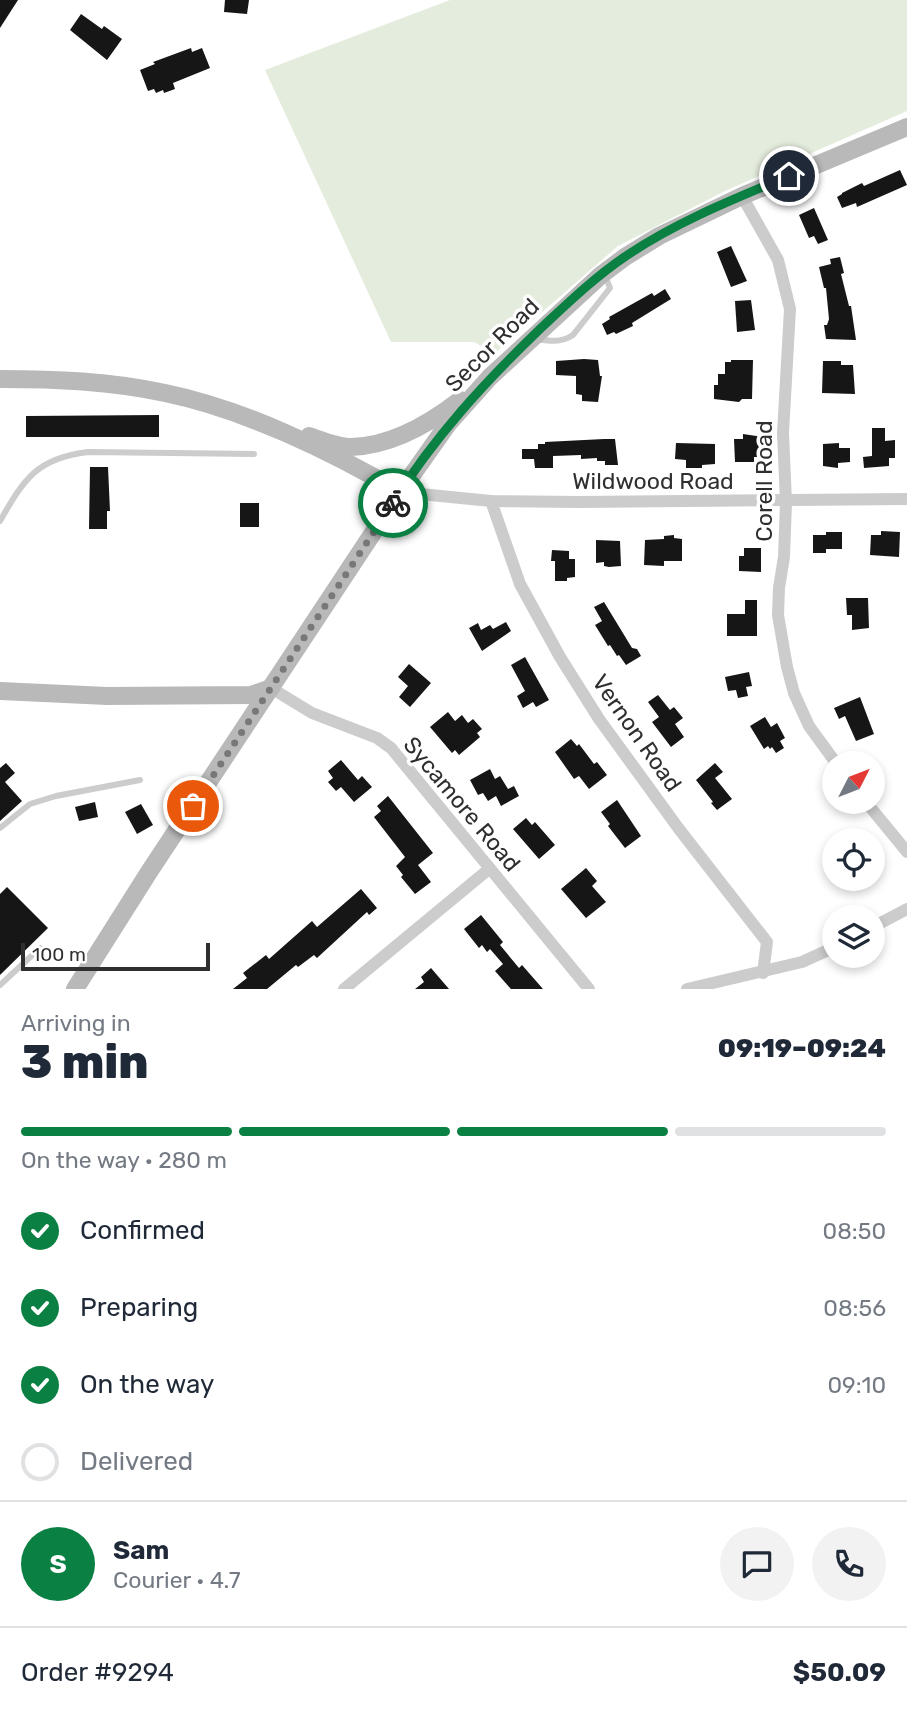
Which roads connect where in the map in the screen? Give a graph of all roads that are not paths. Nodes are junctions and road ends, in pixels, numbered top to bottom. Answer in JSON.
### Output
{"nodes":[{"id":1,"x":907,"y":127,"type":"edge"},
{"id":2,"x":742,"y":196,"type":"junction"},
{"id":3,"x":603,"y":273,"type":"junction"},
{"id":4,"x":531,"y":338,"type":"junction"},
{"id":5,"x":490,"y":377,"type":"junction"},
{"id":6,"x":0,"y":379,"type":"edge"},
{"id":7,"x":259,"y":422,"type":"junction"},
{"id":8,"x":254,"y":454,"type":"dead end"},
{"id":9,"x":400,"y":492,"type":"junction"},
{"id":10,"x":907,"y":499,"type":"edge"},
{"id":11,"x":491,"y":501,"type":"junction"},
{"id":12,"x":786,"y":502,"type":"junction"},
{"id":13,"x":0,"y":521,"type":"edge"},
{"id":14,"x":271,"y":688,"type":"junction"},
{"id":15,"x":0,"y":691,"type":"edge"},
{"id":16,"x":827,"y":751,"type":"edge"},
{"id":17,"x":140,"y":780,"type":"dead end"},
{"id":18,"x":876,"y":814,"type":"edge"},
{"id":19,"x":0,"y":828,"type":"edge"},
{"id":20,"x":907,"y":852,"type":"edge"},
{"id":21,"x":489,"y":869,"type":"junction"},
{"id":22,"x":907,"y":909,"type":"edge"},
{"id":23,"x":885,"y":921,"type":"edge"},
{"id":24,"x":40,"y":948,"type":"dead end"},
{"id":25,"x":822,"y":953,"type":"edge"},
{"id":26,"x":763,"y":973,"type":"junction"},
{"id":27,"x":0,"y":985,"type":"edge"},
{"id":28,"x":75,"y":989,"type":"edge"},
{"id":29,"x":344,"y":989,"type":"edge"},
{"id":30,"x":589,"y":989,"type":"edge"},
{"id":31,"x":687,"y":989,"type":"edge"}],
"edges":[{"from":1,"to":2,"type":"main road","name":"Secor Road"},
{"from":2,"to":3,"type":"main road","name":"Secor Road"},
{"from":2,"to":12,"type":"street","name":"Corell Road"},
{"from":3,"to":4,"type":"main road","name":"Secor Road"},
{"from":3,"to":4,"type":"lane"},
{"from":4,"to":5,"type":"main road","name":"Secor Road"},
{"from":5,"to":7,"type":"main road"},
{"from":5,"to":9,"type":"main road","name":"Secor Road"},
{"from":6,"to":7,"type":"main road"},
{"from":7,"to":9,"type":"main road"},
{"from":8,"to":13,"type":"lane"},
{"from":9,"to":11,"type":"street","name":"Wildwood Road"},
{"from":9,"to":14,"type":"main road","name":"Secor Road"},
{"from":10,"to":12,"type":"street","name":"Wildwood Road"},
{"from":11,"to":12,"type":"street","name":"Wildwood Road"},
{"from":11,"to":26,"type":"street","name":"Vernon Road"},
{"from":12,"to":16,"type":"street","name":"Corell Road"},
{"from":14,"to":15,"type":"main road"},
{"from":14,"to":21,"type":"street","name":"Sycamore Road"},
{"from":14,"to":28,"type":"main road","name":"Secor Road"},
{"from":17,"to":19,"type":"lane"},
{"from":18,"to":20,"type":"street"},
{"from":21,"to":29,"type":"street"},
{"from":21,"to":30,"type":"street","name":"Sycamore Road"},
{"from":22,"to":23,"type":"street"},
{"from":24,"to":27,"type":"lane"},
{"from":25,"to":26,"type":"street"},
{"from":26,"to":31,"type":"street"}]}
